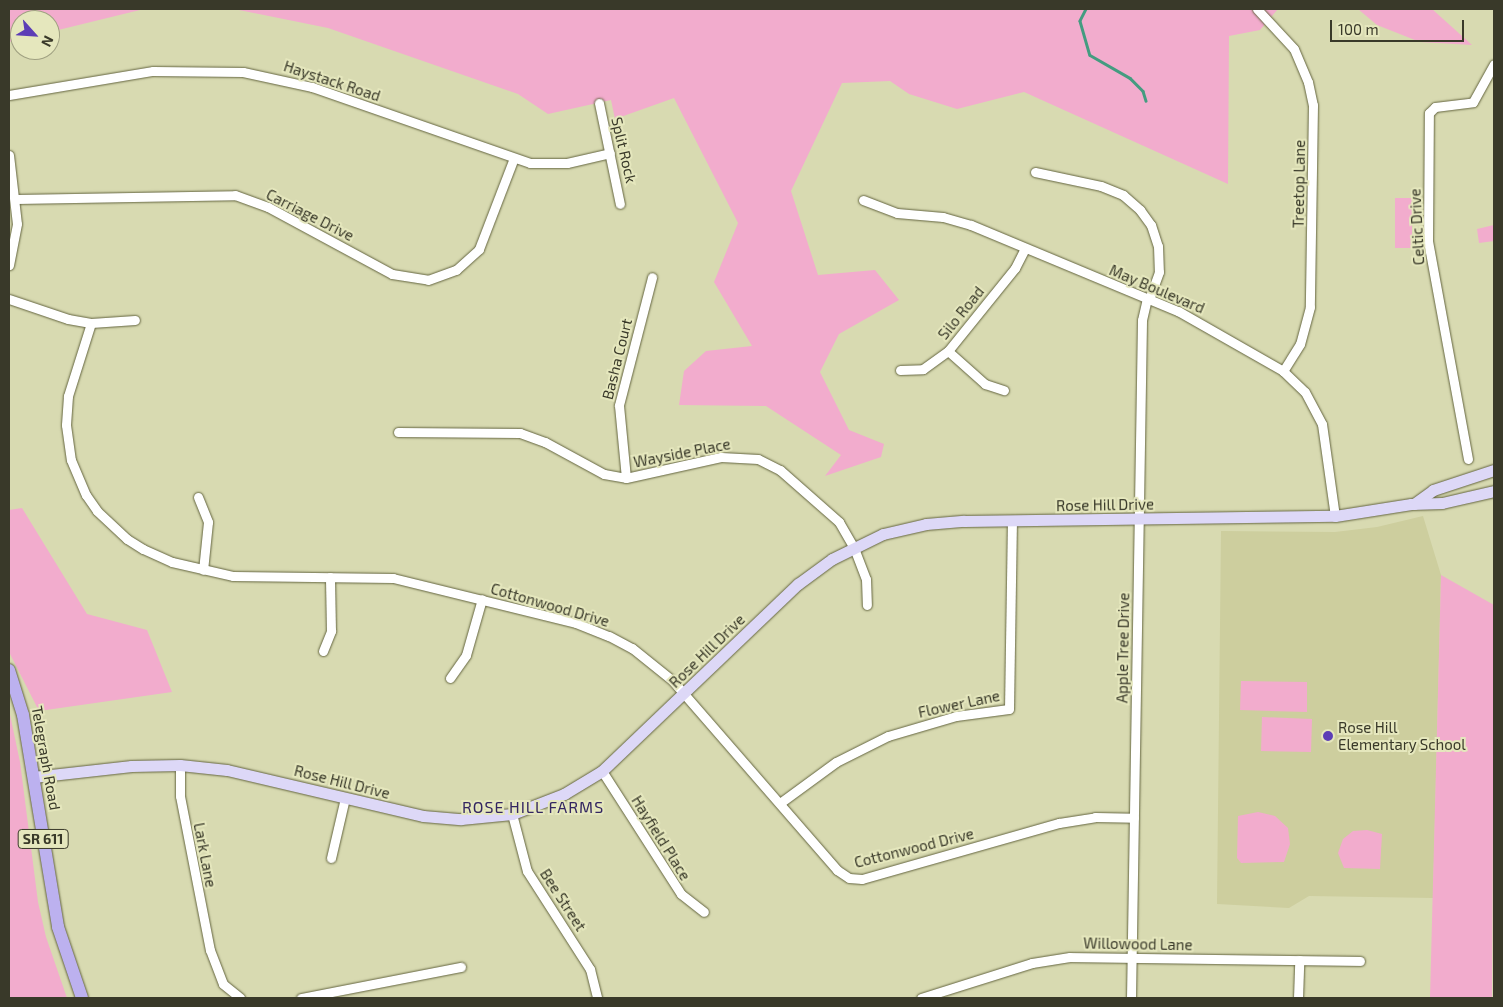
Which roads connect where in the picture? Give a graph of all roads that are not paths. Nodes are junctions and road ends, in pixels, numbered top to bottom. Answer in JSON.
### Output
{"nodes":[{"id":1,"x":1257,"y":9,"type":"edge"},
{"id":2,"x":1494,"y":64,"type":"edge"},
{"id":3,"x":9,"y":94,"type":"edge"},
{"id":4,"x":599,"y":102,"type":"dead end"},
{"id":5,"x":610,"y":153,"type":"junction"},
{"id":6,"x":9,"y":155,"type":"edge"},
{"id":7,"x":514,"y":158,"type":"junction"},
{"id":8,"x":1035,"y":172,"type":"dead end"},
{"id":9,"x":16,"y":199,"type":"junction"},
{"id":10,"x":863,"y":200,"type":"dead end"},
{"id":11,"x":620,"y":204,"type":"dead end"},
{"id":12,"x":1025,"y":248,"type":"junction"},
{"id":13,"x":9,"y":265,"type":"edge"},
{"id":14,"x":652,"y":277,"type":"dead end"},
{"id":15,"x":9,"y":299,"type":"edge"},
{"id":16,"x":1148,"y":300,"type":"junction"},
{"id":17,"x":135,"y":320,"type":"dead end"},
{"id":18,"x":91,"y":323,"type":"junction"},
{"id":19,"x":948,"y":351,"type":"junction"},
{"id":20,"x":900,"y":370,"type":"dead end"},
{"id":21,"x":1283,"y":371,"type":"junction"},
{"id":22,"x":1004,"y":390,"type":"dead end"},
{"id":23,"x":398,"y":432,"type":"dead end"},
{"id":24,"x":1468,"y":459,"type":"dead end"},
{"id":25,"x":1494,"y":470,"type":"edge"},
{"id":26,"x":626,"y":478,"type":"junction"},
{"id":27,"x":1494,"y":491,"type":"edge"},
{"id":28,"x":198,"y":497,"type":"dead end"},
{"id":29,"x":1414,"y":504,"type":"junction"},
{"id":30,"x":1335,"y":516,"type":"junction"},
{"id":31,"x":1138,"y":519,"type":"junction"},
{"id":32,"x":1012,"y":521,"type":"junction"},
{"id":33,"x":854,"y":548,"type":"junction"},
{"id":34,"x":203,"y":570,"type":"junction"},
{"id":35,"x":330,"y":577,"type":"junction"},
{"id":36,"x":482,"y":599,"type":"junction"},
{"id":37,"x":867,"y":605,"type":"dead end"},
{"id":38,"x":323,"y":651,"type":"dead end"},
{"id":39,"x":9,"y":670,"type":"edge"},
{"id":40,"x":450,"y":678,"type":"dead end"},
{"id":41,"x":684,"y":693,"type":"junction"},
{"id":42,"x":180,"y":765,"type":"junction"},
{"id":43,"x":602,"y":771,"type":"junction"},
{"id":44,"x":33,"y":777,"type":"junction"},
{"id":45,"x":345,"y":798,"type":"junction"},
{"id":46,"x":780,"y":804,"type":"junction"},
{"id":47,"x":512,"y":814,"type":"junction"},
{"id":48,"x":1134,"y":818,"type":"junction"},
{"id":49,"x":331,"y":858,"type":"dead end"},
{"id":50,"x":704,"y":912,"type":"dead end"},
{"id":51,"x":1132,"y":957,"type":"junction"},
{"id":52,"x":1299,"y":960,"type":"junction"},
{"id":53,"x":1360,"y":961,"type":"dead end"},
{"id":54,"x":461,"y":967,"type":"dead end"},
{"id":55,"x":82,"y":998,"type":"edge"},
{"id":56,"x":240,"y":998,"type":"edge"},
{"id":57,"x":301,"y":998,"type":"edge"},
{"id":58,"x":597,"y":998,"type":"edge"},
{"id":59,"x":921,"y":998,"type":"edge"},
{"id":60,"x":1131,"y":998,"type":"edge"},
{"id":61,"x":1298,"y":998,"type":"edge"}],
"edges":[{"from":1,"to":21,"type":"street","name":"Treetop Lane"},
{"from":2,"to":24,"type":"street","name":"Celtic Drive"},
{"from":3,"to":7,"type":"street","name":"Haystack Road"},
{"from":4,"to":5,"type":"street","name":"Split Rock"},
{"from":5,"to":7,"type":"street","name":"Haystack Road"},
{"from":5,"to":11,"type":"street","name":"Split Rock"},
{"from":6,"to":9,"type":"street"},
{"from":7,"to":9,"type":"street","name":"Carriage Drive"},
{"from":8,"to":16,"type":"street","name":"Apple Tree Drive"},
{"from":9,"to":13,"type":"street"},
{"from":10,"to":12,"type":"street","name":"May Boulevard"},
{"from":12,"to":16,"type":"street","name":"May Boulevard"},
{"from":12,"to":19,"type":"street","name":"Silo Road"},
{"from":14,"to":26,"type":"street","name":"Basha Court"},
{"from":15,"to":18,"type":"street"},
{"from":16,"to":21,"type":"street","name":"May Boulevard"},
{"from":16,"to":31,"type":"street","name":"Apple Tree Drive"},
{"from":17,"to":18,"type":"street"},
{"from":18,"to":34,"type":"street","name":"Cottonwood Drive"},
{"from":19,"to":20,"type":"street","name":"Silo Road"},
{"from":19,"to":22,"type":"street"},
{"from":21,"to":30,"type":"street","name":"May Boulevard"},
{"from":23,"to":26,"type":"street","name":"Wayside Place"},
{"from":25,"to":29,"type":"street","name":"Rose Hill Drive"},
{"from":26,"to":33,"type":"street","name":"Wayside Place"},
{"from":27,"to":29,"type":"street","name":"Rose Hill Drive"},
{"from":28,"to":34,"type":"street"},
{"from":29,"to":30,"type":"street","name":"Rose Hill Drive"},
{"from":30,"to":31,"type":"street","name":"Rose Hill Drive"},
{"from":31,"to":32,"type":"street","name":"Rose Hill Drive"},
{"from":31,"to":48,"type":"street","name":"Apple Tree Drive"},
{"from":32,"to":33,"type":"street","name":"Rose Hill Drive"},
{"from":32,"to":46,"type":"street","name":"Flower Lane"},
{"from":33,"to":37,"type":"street","name":"Wayside Place"},
{"from":33,"to":41,"type":"street","name":"Rose Hill Drive"},
{"from":34,"to":35,"type":"street","name":"Cottonwood Drive"},
{"from":35,"to":36,"type":"street","name":"Cottonwood Drive"},
{"from":35,"to":38,"type":"street"},
{"from":36,"to":40,"type":"street"},
{"from":36,"to":41,"type":"street","name":"Cottonwood Drive"},
{"from":39,"to":44,"type":"main road","name":"Telegraph Road","number":"SR 611"},
{"from":41,"to":43,"type":"street","name":"Rose Hill Drive"},
{"from":41,"to":46,"type":"street","name":"Cottonwood Drive"},
{"from":42,"to":44,"type":"street","name":"Rose Hill Drive"},
{"from":42,"to":45,"type":"street","name":"Rose Hill Drive"},
{"from":42,"to":56,"type":"street","name":"Lark Lane"},
{"from":43,"to":47,"type":"street","name":"Rose Hill Drive"},
{"from":43,"to":50,"type":"street","name":"Hayfield Place"},
{"from":44,"to":55,"type":"main road","name":"Telegraph Road","number":"SR 611"},
{"from":45,"to":47,"type":"street","name":"Rose Hill Drive"},
{"from":45,"to":49,"type":"street"},
{"from":46,"to":48,"type":"street","name":"Cottonwood Drive"},
{"from":47,"to":58,"type":"street","name":"Bee Street"},
{"from":48,"to":51,"type":"street","name":"Apple Tree Drive"},
{"from":51,"to":52,"type":"street","name":"Willowood Lane"},
{"from":51,"to":59,"type":"street","name":"Willowood Lane"},
{"from":51,"to":60,"type":"street","name":"Apple Tree Drive"},
{"from":52,"to":53,"type":"street","name":"Willowood Lane"},
{"from":52,"to":61,"type":"street"},
{"from":54,"to":57,"type":"street"}]}
